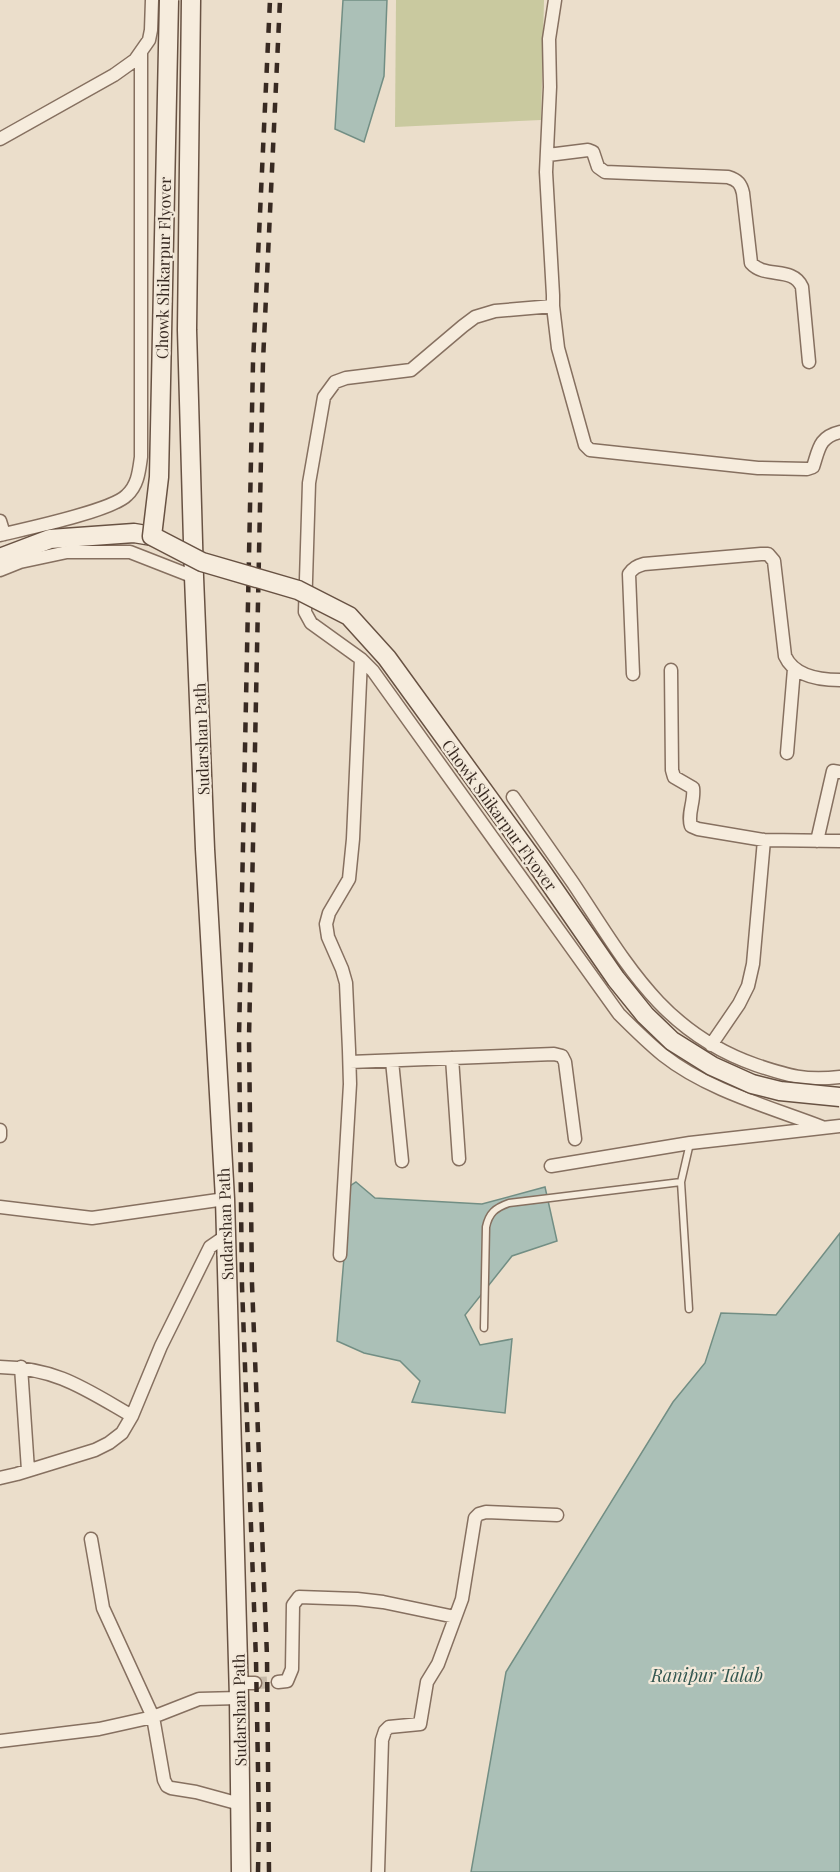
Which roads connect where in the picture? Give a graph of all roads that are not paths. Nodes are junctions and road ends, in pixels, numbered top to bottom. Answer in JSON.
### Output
{"nodes":[{"id":1,"x":152,"y":0,"type":"edge"},
{"id":2,"x":169,"y":0,"type":"edge"},
{"id":3,"x":191,"y":0,"type":"edge"},
{"id":4,"x":555,"y":0,"type":"edge"},
{"id":5,"x":141,"y":53,"type":"junction"},
{"id":6,"x":0,"y":140,"type":"edge"},
{"id":7,"x":548,"y":155,"type":"junction"},
{"id":8,"x":553,"y":306,"type":"junction"},
{"id":9,"x":809,"y":362,"type":"dead end"},
{"id":10,"x":840,"y":432,"type":"edge"},
{"id":11,"x":1,"y":530,"type":"edge"},
{"id":12,"x":152,"y":536,"type":"junction"},
{"id":13,"x":0,"y":558,"type":"edge"},
{"id":14,"x":0,"y":570,"type":"edge"},
{"id":15,"x":194,"y":577,"type":"junction"},
{"id":16,"x":361,"y":659,"type":"junction"},
{"id":17,"x":794,"y":669,"type":"junction"},
{"id":18,"x":671,"y":670,"type":"dead end"},
{"id":19,"x":633,"y":674,"type":"dead end"},
{"id":20,"x":840,"y":680,"type":"edge"},
{"id":21,"x":787,"y":753,"type":"dead end"},
{"id":22,"x":840,"y":772,"type":"edge"},
{"id":23,"x":513,"y":797,"type":"dead end"},
{"id":24,"x":765,"y":840,"type":"junction"},
{"id":25,"x":817,"y":841,"type":"junction"},
{"id":26,"x":840,"y":841,"type":"edge"},
{"id":27,"x":711,"y":1045,"type":"junction"},
{"id":28,"x":452,"y":1058,"type":"junction"},
{"id":29,"x":392,"y":1061,"type":"junction"},
{"id":30,"x":350,"y":1062,"type":"junction"},
{"id":31,"x":840,"y":1077,"type":"edge"},
{"id":32,"x":840,"y":1097,"type":"edge"},
{"id":33,"x":840,"y":1126,"type":"edge"},
{"id":34,"x":822,"y":1127,"type":"junction"},
{"id":35,"x":0,"y":1130,"type":"edge"},
{"id":36,"x":0,"y":1136,"type":"edge"},
{"id":37,"x":575,"y":1140,"type":"dead end"},
{"id":38,"x":690,"y":1143,"type":"junction"},
{"id":39,"x":459,"y":1159,"type":"dead end"},
{"id":40,"x":402,"y":1161,"type":"dead end"},
{"id":41,"x":551,"y":1166,"type":"dead end"},
{"id":42,"x":681,"y":1182,"type":"junction"},
{"id":43,"x":225,"y":1199,"type":"junction"},
{"id":44,"x":0,"y":1207,"type":"edge"},
{"id":45,"x":226,"y":1236,"type":"junction"},
{"id":46,"x":340,"y":1255,"type":"dead end"},
{"id":47,"x":689,"y":1309,"type":"dead end"},
{"id":48,"x":484,"y":1328,"type":"dead end"},
{"id":49,"x":0,"y":1367,"type":"edge"},
{"id":50,"x":21,"y":1367,"type":"junction"},
{"id":51,"x":132,"y":1416,"type":"junction"},
{"id":52,"x":28,"y":1470,"type":"junction"},
{"id":53,"x":0,"y":1478,"type":"edge"},
{"id":54,"x":556,"y":1515,"type":"dead end"},
{"id":55,"x":91,"y":1539,"type":"dead end"},
{"id":56,"x":455,"y":1617,"type":"junction"},
{"id":57,"x":278,"y":1682,"type":"dead end"},
{"id":58,"x":244,"y":1688,"type":"junction"},
{"id":59,"x":153,"y":1717,"type":"junction"},
{"id":60,"x":0,"y":1741,"type":"edge"},
{"id":61,"x":240,"y":1804,"type":"junction"},
{"id":62,"x":241,"y":1872,"type":"edge"},
{"id":63,"x":378,"y":1872,"type":"edge"}],
"edges":[{"from":1,"to":5,"type":"street"},
{"from":2,"to":12,"type":"main road","name":"Chowk Shikarpur Flyover","bridge":true},
{"from":3,"to":15,"type":"main road","name":"Sudarshan Path"},
{"from":4,"to":7,"type":"street"},
{"from":5,"to":6,"type":"street"},
{"from":5,"to":11,"type":"street"},
{"from":7,"to":8,"type":"street"},
{"from":7,"to":9,"type":"street"},
{"from":8,"to":10,"type":"street"},
{"from":8,"to":16,"type":"street"},
{"from":12,"to":13,"type":"main road","name":"Chowk Shikarpur Flyover"},
{"from":12,"to":32,"type":"main road","name":"Chowk Shikarpur Flyover","bridge":true},
{"from":14,"to":15,"type":"street"},
{"from":15,"to":43,"type":"main road","name":"Sudarshan Path"},
{"from":16,"to":30,"type":"street"},
{"from":16,"to":34,"type":"street"},
{"from":17,"to":19,"type":"street"},
{"from":17,"to":20,"type":"street"},
{"from":17,"to":21,"type":"street"},
{"from":18,"to":24,"type":"street"},
{"from":22,"to":25,"type":"street"},
{"from":23,"to":27,"type":"street"},
{"from":24,"to":25,"type":"street"},
{"from":24,"to":27,"type":"street"},
{"from":25,"to":26,"type":"street"},
{"from":27,"to":31,"type":"street"},
{"from":28,"to":29,"type":"street"},
{"from":28,"to":37,"type":"street"},
{"from":28,"to":39,"type":"street"},
{"from":29,"to":30,"type":"street"},
{"from":29,"to":40,"type":"street"},
{"from":30,"to":46,"type":"street"},
{"from":33,"to":34,"type":"street"},
{"from":34,"to":38,"type":"street"},
{"from":35,"to":36,"type":"street"},
{"from":38,"to":41,"type":"street"},
{"from":38,"to":42,"type":"lane"},
{"from":42,"to":47,"type":"lane"},
{"from":42,"to":48,"type":"lane"},
{"from":43,"to":44,"type":"street"},
{"from":43,"to":45,"type":"main road","name":"Sudarshan Path"},
{"from":45,"to":51,"type":"street"},
{"from":45,"to":58,"type":"main road","name":"Sudarshan Path"},
{"from":49,"to":50,"type":"street"},
{"from":50,"to":51,"type":"street"},
{"from":50,"to":52,"type":"street"},
{"from":51,"to":52,"type":"street"},
{"from":52,"to":53,"type":"street"},
{"from":54,"to":56,"type":"street"},
{"from":55,"to":59,"type":"street"},
{"from":56,"to":57,"type":"street"},
{"from":56,"to":63,"type":"street"},
{"from":58,"to":59,"type":"street"},
{"from":58,"to":61,"type":"main road","name":"Sudarshan Path"},
{"from":59,"to":60,"type":"street"},
{"from":59,"to":61,"type":"street"},
{"from":61,"to":62,"type":"main road","name":"Sudarshan Path"}]}
